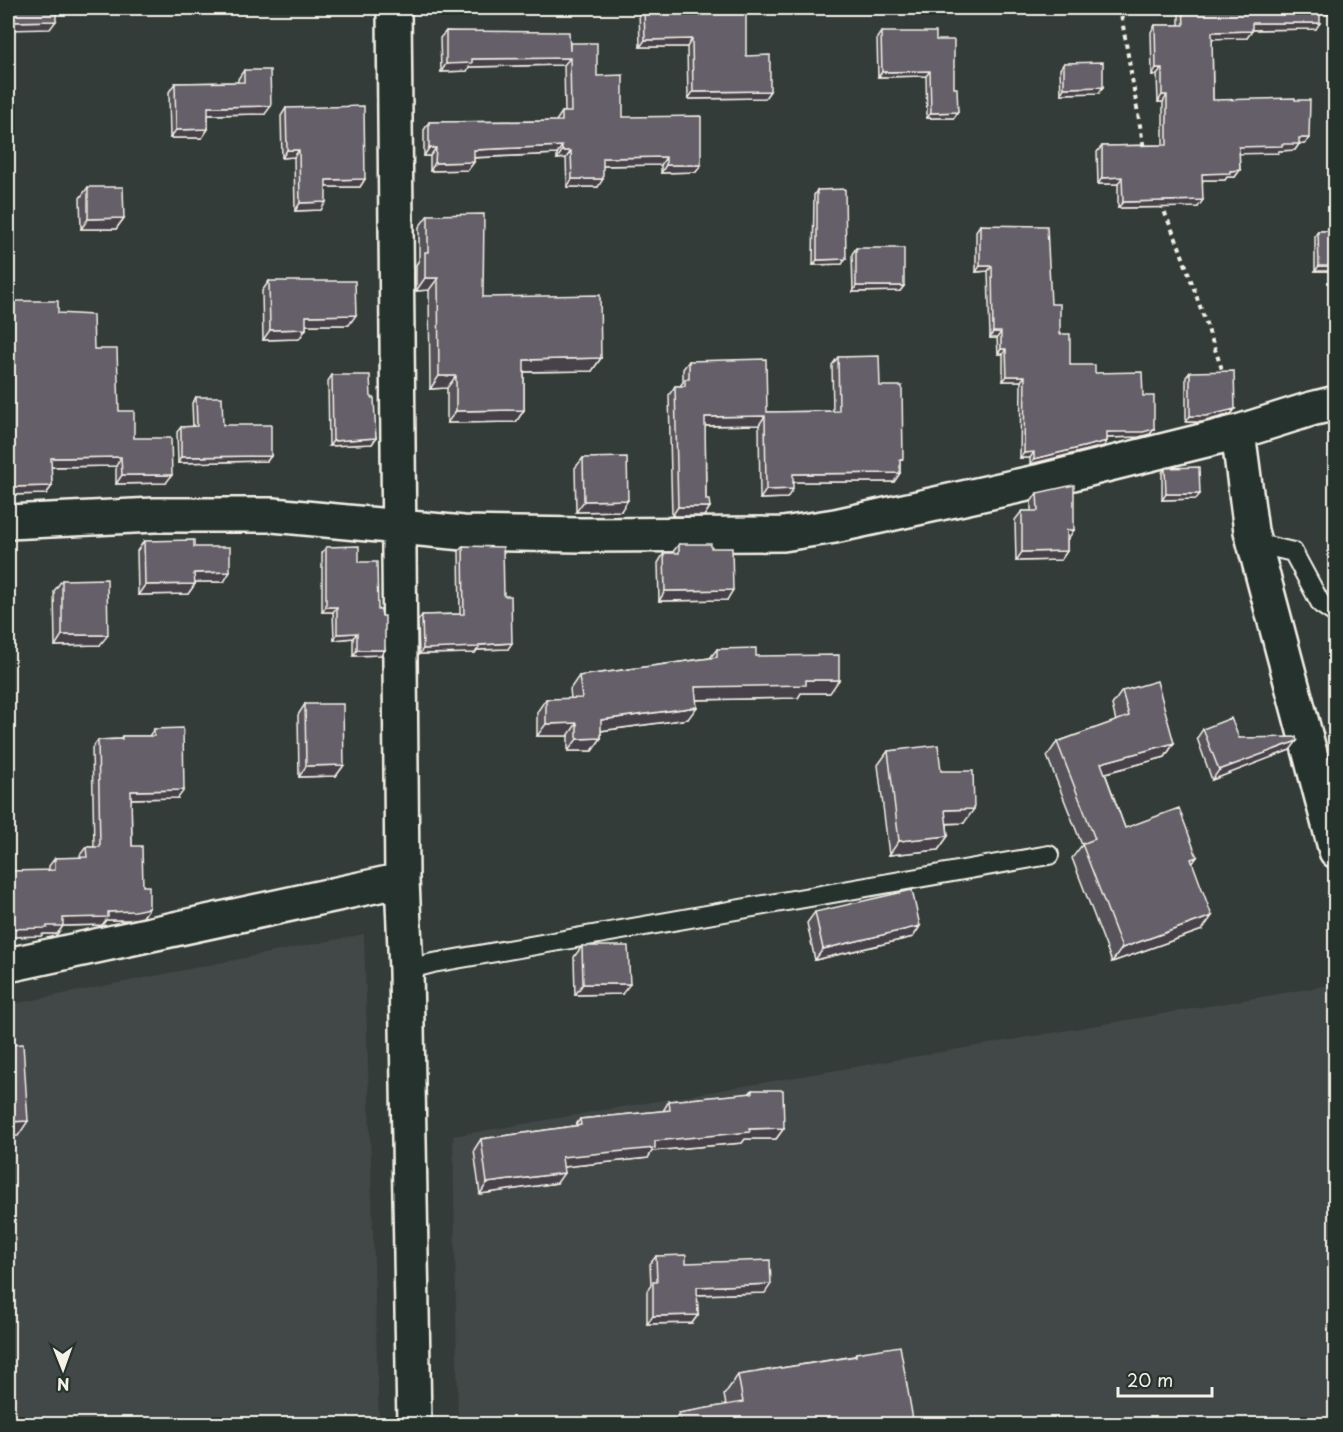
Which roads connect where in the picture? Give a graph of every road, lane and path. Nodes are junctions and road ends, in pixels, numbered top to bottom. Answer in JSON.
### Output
{"nodes":[{"id":1,"x":394,"y":8,"type":"edge"},
{"id":2,"x":1120,"y":8,"type":"edge"},
{"id":3,"x":1145,"y":158,"type":"edge"},
{"id":4,"x":1156,"y":195,"type":"edge"},
{"id":5,"x":1227,"y":385,"type":"edge"},
{"id":6,"x":1335,"y":403,"type":"edge"},
{"id":7,"x":1238,"y":432,"type":"junction"},
{"id":8,"x":8,"y":522,"type":"edge"},
{"id":9,"x":398,"y":527,"type":"junction"},
{"id":10,"x":1254,"y":543,"type":"junction"},
{"id":11,"x":1335,"y":614,"type":"edge"},
{"id":12,"x":1335,"y":851,"type":"edge"},
{"id":13,"x":1049,"y":855,"type":"dead end"},
{"id":14,"x":402,"y":879,"type":"junction"},
{"id":15,"x":8,"y":965,"type":"edge"},
{"id":16,"x":406,"y":970,"type":"junction"},
{"id":17,"x":414,"y":1425,"type":"edge"}],
"edges":[{"from":1,"to":9,"type":"street"},
{"from":2,"to":3,"type":"path"},
{"from":4,"to":5,"type":"path"},
{"from":6,"to":7,"type":"street"},
{"from":7,"to":9,"type":"street"},
{"from":7,"to":10,"type":"street"},
{"from":8,"to":9,"type":"street"},
{"from":9,"to":14,"type":"street"},
{"from":10,"to":11,"type":"lane"},
{"from":10,"to":12,"type":"street"},
{"from":13,"to":16,"type":"lane"},
{"from":14,"to":15,"type":"street"},
{"from":14,"to":16,"type":"street"},
{"from":16,"to":17,"type":"street"}]}
